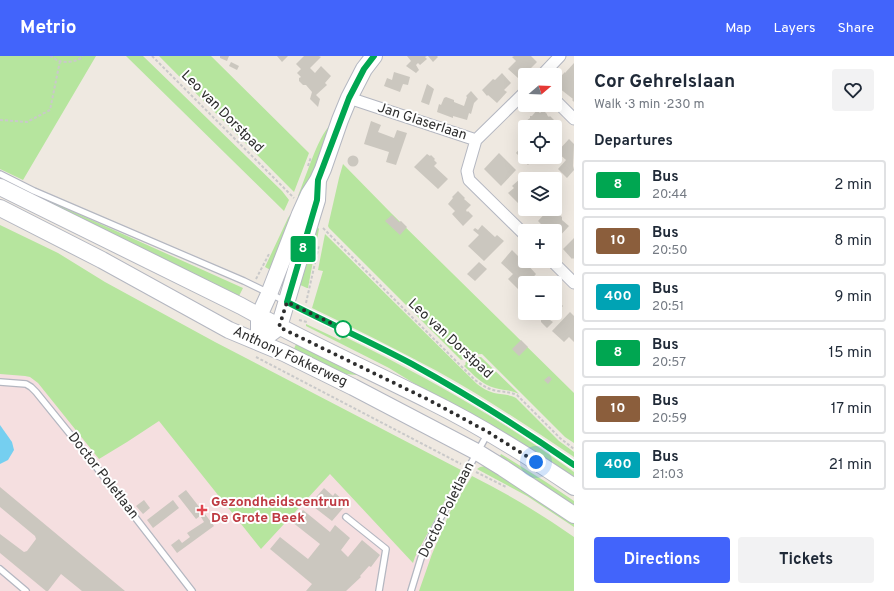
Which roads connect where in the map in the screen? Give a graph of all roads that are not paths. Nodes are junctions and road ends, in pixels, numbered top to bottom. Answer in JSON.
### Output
{"nodes":[{"id":1,"x":374,"y":56,"type":"edge"},
{"id":2,"x":560,"y":56,"type":"edge"},
{"id":3,"x":549,"y":68,"type":"edge"},
{"id":4,"x":349,"y":98,"type":"junction"},
{"id":5,"x":518,"y":99,"type":"edge"},
{"id":6,"x":562,"y":107,"type":"edge"},
{"id":7,"x":574,"y":119,"type":"edge"},
{"id":8,"x":476,"y":140,"type":"junction"},
{"id":9,"x":0,"y":174,"type":"edge"},
{"id":10,"x":318,"y":180,"type":"junction"},
{"id":11,"x":0,"y":187,"type":"edge"},
{"id":12,"x":0,"y":208,"type":"edge"},
{"id":13,"x":518,"y":228,"type":"edge"},
{"id":14,"x":559,"y":268,"type":"edge"},
{"id":15,"x":574,"y":283,"type":"edge"},
{"id":16,"x":270,"y":294,"type":"junction"},
{"id":17,"x":287,"y":302,"type":"junction"},
{"id":18,"x":259,"y":316,"type":"junction"},
{"id":19,"x":279,"y":327,"type":"junction"},
{"id":20,"x":259,"y":342,"type":"junction"},
{"id":21,"x":0,"y":382,"type":"edge"},
{"id":22,"x":488,"y":432,"type":"junction"},
{"id":23,"x":477,"y":452,"type":"junction"},
{"id":24,"x":574,"y":465,"type":"edge"},
{"id":25,"x":574,"y":487,"type":"edge"},
{"id":26,"x":574,"y":515,"type":"edge"},
{"id":27,"x":346,"y":517,"type":"dead end"},
{"id":28,"x":0,"y":569,"type":"edge"},
{"id":29,"x":26,"y":591,"type":"edge"},
{"id":30,"x":192,"y":591,"type":"edge"},
{"id":31,"x":379,"y":591,"type":"edge"},
{"id":32,"x":412,"y":591,"type":"edge"}],
"edges":[{"from":1,"to":4,"type":"main road"},
{"from":2,"to":3,"type":"street"},
{"from":4,"to":8,"type":"street","name":"Jan Glaserlaan"},
{"from":4,"to":10,"type":"main road"},
{"from":5,"to":8,"type":"street","name":"Jan Glaserlaan"},
{"from":6,"to":7,"type":"street"},
{"from":8,"to":13,"type":"street"},
{"from":9,"to":16,"type":"lane"},
{"from":10,"to":16,"type":"main road"},
{"from":10,"to":17,"type":"main road"},
{"from":11,"to":18,"type":"main road","name":"Anthony Fokkerweg"},
{"from":12,"to":20,"type":"main road","name":"Anthony Fokkerweg"},
{"from":14,"to":15,"type":"street"},
{"from":16,"to":17,"type":"lane"},
{"from":16,"to":18,"type":"main road"},
{"from":17,"to":19,"type":"main road"},
{"from":17,"to":24,"type":"lane"},
{"from":18,"to":19,"type":"main road","name":"Anthony Fokkerweg"},
{"from":18,"to":20,"type":"main road"},
{"from":19,"to":20,"type":"main road"},
{"from":19,"to":22,"type":"main road","name":"Anthony Fokkerweg"},
{"from":20,"to":23,"type":"main road","name":"Anthony Fokkerweg"},
{"from":21,"to":30,"type":"lane","name":"Doctor Poletlaan"},
{"from":22,"to":23,"type":"lane","name":"Doctor Poletlaan"},
{"from":22,"to":25,"type":"main road","name":"Anthony Fokkerweg"},
{"from":23,"to":26,"type":"main road","name":"Anthony Fokkerweg"},
{"from":23,"to":32,"type":"lane","name":"Doctor Poletlaan"},
{"from":27,"to":31,"type":"lane"},
{"from":28,"to":29,"type":"lane"}]}
